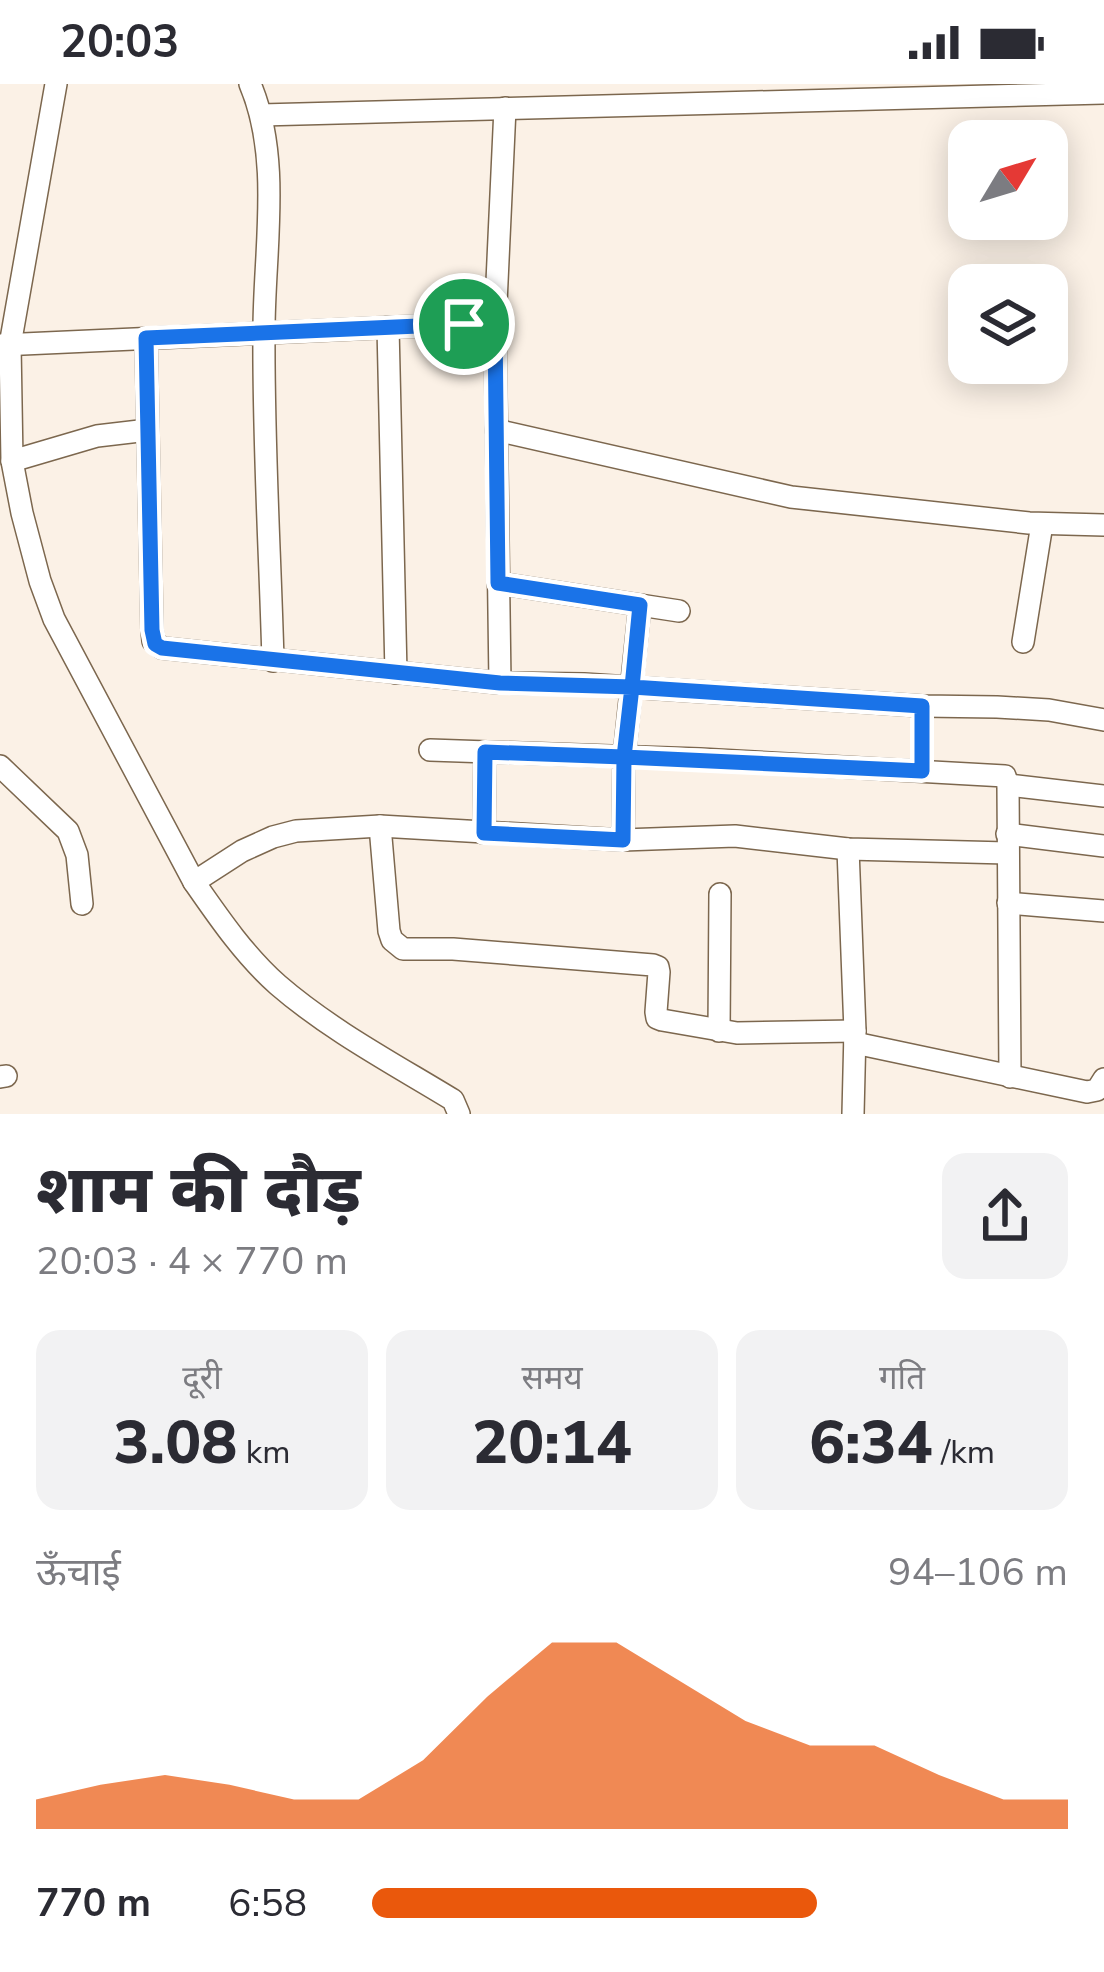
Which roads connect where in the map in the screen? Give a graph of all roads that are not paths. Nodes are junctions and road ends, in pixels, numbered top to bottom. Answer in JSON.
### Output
{"nodes":[{"id":1,"x":56,"y":84,"type":"edge"},
{"id":2,"x":250,"y":84,"type":"edge"},
{"id":3,"x":1104,"y":93,"type":"edge"},
{"id":4,"x":505,"y":108,"type":"junction"},
{"id":5,"x":261,"y":115,"type":"junction"},
{"id":6,"x":495,"y":325,"type":"junction"},
{"id":7,"x":388,"y":327,"type":"junction"},
{"id":8,"x":264,"y":332,"type":"junction"},
{"id":9,"x":146,"y":338,"type":"junction"},
{"id":10,"x":5,"y":345,"type":"edge"},
{"id":11,"x":148,"y":430,"type":"junction"},
{"id":12,"x":496,"y":430,"type":"junction"},
{"id":13,"x":12,"y":461,"type":"junction"},
{"id":14,"x":1042,"y":524,"type":"junction"},
{"id":15,"x":1104,"y":525,"type":"edge"},
{"id":16,"x":498,"y":583,"type":"junction"},
{"id":17,"x":640,"y":605,"type":"junction"},
{"id":18,"x":679,"y":611,"type":"dead end"},
{"id":19,"x":1023,"y":642,"type":"dead end"},
{"id":20,"x":273,"y":661,"type":"junction"},
{"id":21,"x":396,"y":674,"type":"junction"},
{"id":22,"x":500,"y":683,"type":"junction"},
{"id":23,"x":632,"y":687,"type":"junction"},
{"id":24,"x":922,"y":706,"type":"junction"},
{"id":25,"x":1104,"y":719,"type":"edge"},
{"id":26,"x":430,"y":750,"type":"dead end"},
{"id":27,"x":485,"y":752,"type":"junction"},
{"id":28,"x":624,"y":757,"type":"junction"},
{"id":29,"x":0,"y":766,"type":"edge"},
{"id":30,"x":922,"y":771,"type":"junction"},
{"id":31,"x":1008,"y":785,"type":"junction"},
{"id":32,"x":1104,"y":796,"type":"edge"},
{"id":33,"x":380,"y":826,"type":"junction"},
{"id":34,"x":484,"y":833,"type":"junction"},
{"id":35,"x":623,"y":840,"type":"junction"},
{"id":36,"x":1007,"y":844,"type":"junction"},
{"id":37,"x":1104,"y":846,"type":"edge"},
{"id":38,"x":848,"y":849,"type":"junction"},
{"id":39,"x":194,"y":883,"type":"junction"},
{"id":40,"x":720,"y":894,"type":"dead end"},
{"id":41,"x":1008,"y":903,"type":"junction"},
{"id":42,"x":82,"y":904,"type":"dead end"},
{"id":43,"x":1104,"y":911,"type":"edge"},
{"id":44,"x":719,"y":1031,"type":"junction"},
{"id":45,"x":855,"y":1037,"type":"junction"},
{"id":46,"x":1010,"y":1077,"type":"junction"},
{"id":47,"x":1104,"y":1078,"type":"edge"},
{"id":48,"x":458,"y":1109,"type":"edge"},
{"id":49,"x":483,"y":1114,"type":"edge"},
{"id":50,"x":853,"y":1114,"type":"edge"}],
"edges":[{"from":1,"to":10,"type":"street"},
{"from":2,"to":5,"type":"street"},
{"from":3,"to":4,"type":"street"},
{"from":4,"to":5,"type":"street"},
{"from":4,"to":6,"type":"street"},
{"from":5,"to":8,"type":"street"},
{"from":6,"to":7,"type":"street"},
{"from":6,"to":12,"type":"street"},
{"from":7,"to":8,"type":"street"},
{"from":7,"to":21,"type":"street"},
{"from":8,"to":9,"type":"street"},
{"from":8,"to":20,"type":"street"},
{"from":9,"to":10,"type":"street"},
{"from":9,"to":11,"type":"street"},
{"from":10,"to":13,"type":"street"},
{"from":11,"to":13,"type":"street"},
{"from":11,"to":20,"type":"street"},
{"from":12,"to":14,"type":"street"},
{"from":12,"to":16,"type":"street"},
{"from":13,"to":39,"type":"street"},
{"from":14,"to":15,"type":"street"},
{"from":14,"to":19,"type":"street"},
{"from":16,"to":17,"type":"street"},
{"from":16,"to":22,"type":"street"},
{"from":17,"to":18,"type":"street"},
{"from":17,"to":23,"type":"street"},
{"from":20,"to":21,"type":"street"},
{"from":21,"to":22,"type":"street"},
{"from":22,"to":23,"type":"street"},
{"from":23,"to":24,"type":"street"},
{"from":23,"to":28,"type":"street"},
{"from":24,"to":25,"type":"street"},
{"from":24,"to":30,"type":"street"},
{"from":26,"to":27,"type":"street"},
{"from":27,"to":28,"type":"street"},
{"from":27,"to":34,"type":"street"},
{"from":28,"to":30,"type":"street"},
{"from":28,"to":35,"type":"street"},
{"from":29,"to":42,"type":"street"},
{"from":30,"to":31,"type":"street"},
{"from":31,"to":32,"type":"street"},
{"from":31,"to":36,"type":"street"},
{"from":33,"to":34,"type":"street"},
{"from":33,"to":39,"type":"street"},
{"from":33,"to":44,"type":"street"},
{"from":34,"to":35,"type":"street"},
{"from":35,"to":38,"type":"street"},
{"from":36,"to":37,"type":"street"},
{"from":36,"to":38,"type":"street"},
{"from":36,"to":41,"type":"street"},
{"from":38,"to":45,"type":"street"},
{"from":39,"to":48,"type":"street"},
{"from":40,"to":44,"type":"street"},
{"from":41,"to":43,"type":"street"},
{"from":41,"to":46,"type":"street"},
{"from":44,"to":45,"type":"street"},
{"from":45,"to":46,"type":"street"},
{"from":45,"to":50,"type":"street"},
{"from":46,"to":47,"type":"street"},
{"from":48,"to":49,"type":"street"}]}
